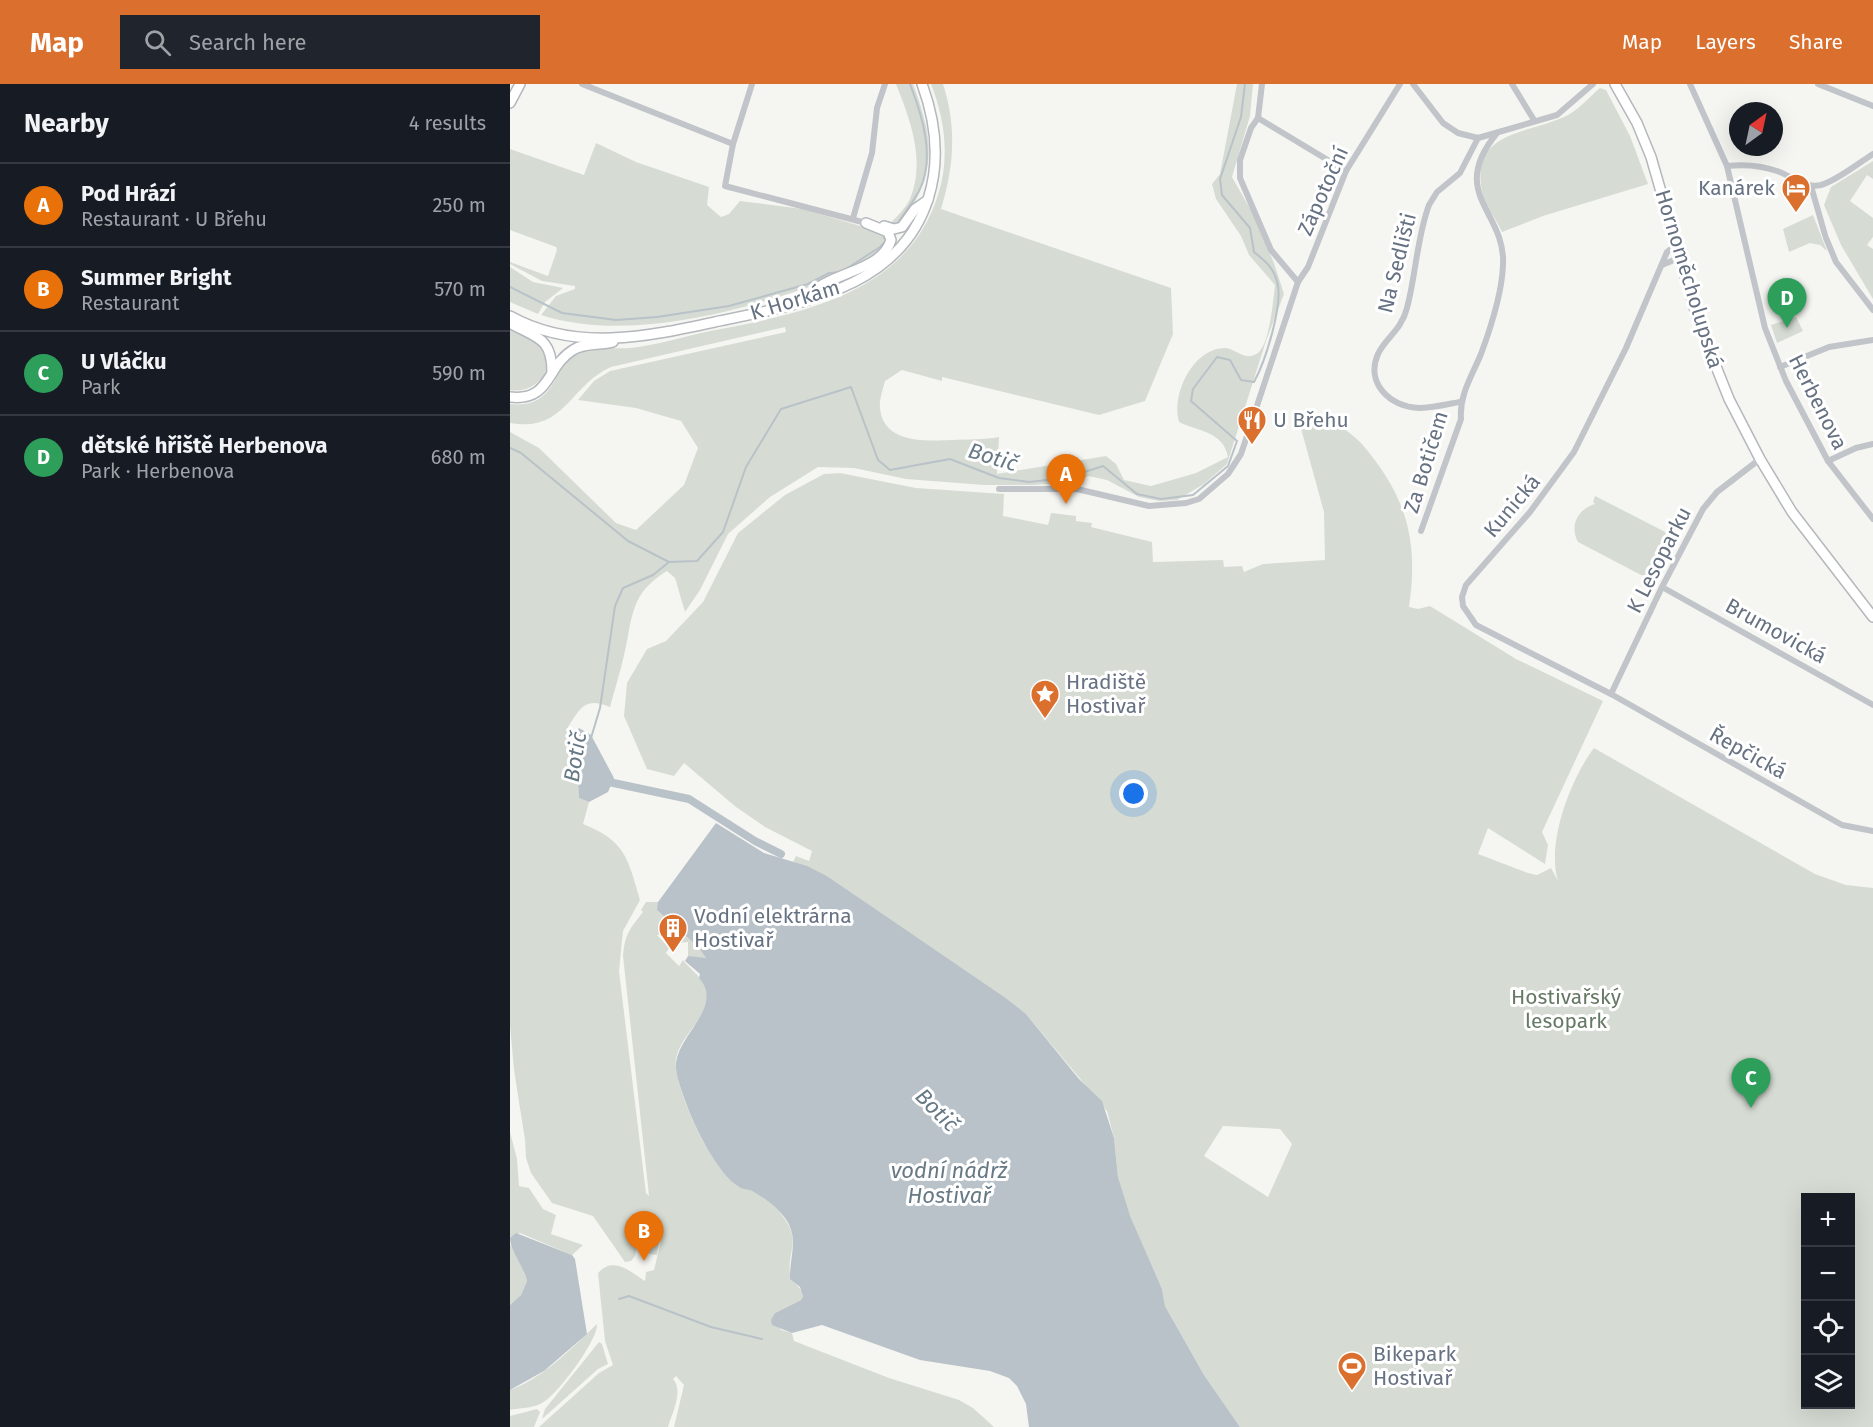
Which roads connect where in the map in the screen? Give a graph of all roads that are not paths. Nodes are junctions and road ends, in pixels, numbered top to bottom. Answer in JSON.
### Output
{"nodes":[{"id":1,"x":520,"y":84,"type":"edge"},
{"id":2,"x":582,"y":84,"type":"edge"},
{"id":3,"x":752,"y":84,"type":"edge"},
{"id":4,"x":885,"y":84,"type":"edge"},
{"id":5,"x":922,"y":84,"type":"edge"},
{"id":6,"x":1262,"y":84,"type":"edge"},
{"id":7,"x":1400,"y":84,"type":"edge"},
{"id":8,"x":1413,"y":84,"type":"edge"},
{"id":9,"x":1512,"y":84,"type":"edge"},
{"id":10,"x":1593,"y":84,"type":"edge"},
{"id":11,"x":1615,"y":84,"type":"edge"},
{"id":12,"x":1690,"y":84,"type":"edge"},
{"id":13,"x":1818,"y":84,"type":"edge"},
{"id":14,"x":510,"y":104,"type":"edge"},
{"id":15,"x":1873,"y":106,"type":"edge"},
{"id":16,"x":1258,"y":118,"type":"junction"},
{"id":17,"x":1534,"y":120,"type":"junction"},
{"id":18,"x":1497,"y":133,"type":"junction"},
{"id":19,"x":1478,"y":138,"type":"junction"},
{"id":20,"x":733,"y":144,"type":"junction"},
{"id":21,"x":1873,"y":154,"type":"edge"},
{"id":22,"x":1727,"y":166,"type":"junction"},
{"id":23,"x":1346,"y":171,"type":"junction"},
{"id":24,"x":1811,"y":186,"type":"junction"},
{"id":25,"x":928,"y":200,"type":"junction"},
{"id":26,"x":853,"y":218,"type":"junction"},
{"id":27,"x":869,"y":224,"type":"junction"},
{"id":28,"x":1677,"y":244,"type":"junction"},
{"id":29,"x":1681,"y":257,"type":"junction"},
{"id":30,"x":1662,"y":265,"type":"junction"},
{"id":31,"x":1298,"y":282,"type":"junction"},
{"id":32,"x":808,"y":299,"type":"junction"},
{"id":33,"x":1873,"y":310,"type":"edge"},
{"id":34,"x":510,"y":316,"type":"edge"},
{"id":35,"x":510,"y":323,"type":"edge"},
{"id":36,"x":624,"y":339,"type":"junction"},
{"id":37,"x":1873,"y":340,"type":"edge"},
{"id":38,"x":1780,"y":367,"type":"junction"},
{"id":39,"x":552,"y":372,"type":"junction"},
{"id":40,"x":510,"y":397,"type":"edge"},
{"id":41,"x":1460,"y":402,"type":"junction"},
{"id":42,"x":1873,"y":444,"type":"edge"},
{"id":43,"x":1760,"y":459,"type":"junction"},
{"id":44,"x":1828,"y":461,"type":"junction"},
{"id":45,"x":999,"y":489,"type":"dead end"},
{"id":46,"x":1873,"y":519,"type":"edge"},
{"id":47,"x":1421,"y":531,"type":"dead end"},
{"id":48,"x":1662,"y":586,"type":"junction"},
{"id":49,"x":1873,"y":617,"type":"edge"},
{"id":50,"x":1611,"y":694,"type":"junction"},
{"id":51,"x":1873,"y":705,"type":"edge"},
{"id":52,"x":1873,"y":831,"type":"edge"}],
"edges":[{"from":1,"to":14,"type":"main road"},
{"from":2,"to":20,"type":"street"},
{"from":3,"to":20,"type":"street"},
{"from":4,"to":26,"type":"street"},
{"from":5,"to":25,"type":"main road","name":"K Horkám"},
{"from":6,"to":16,"type":"street"},
{"from":7,"to":23,"type":"street","name":"Zápotoční"},
{"from":8,"to":19,"type":"street"},
{"from":9,"to":17,"type":"street"},
{"from":10,"to":17,"type":"street"},
{"from":11,"to":28,"type":"main road","name":"Hornoměcholupská"},
{"from":12,"to":22,"type":"street","name":"Herbenova"},
{"from":13,"to":15,"type":"street"},
{"from":16,"to":23,"type":"street"},
{"from":16,"to":31,"type":"street"},
{"from":17,"to":18,"type":"street"},
{"from":18,"to":19,"type":"street"},
{"from":18,"to":41,"type":"street","name":"Za Botičem"},
{"from":19,"to":41,"type":"street","name":"Na Sedlišti"},
{"from":20,"to":26,"type":"street"},
{"from":21,"to":24,"type":"street"},
{"from":22,"to":24,"type":"street"},
{"from":22,"to":38,"type":"street","name":"Herbenova"},
{"from":23,"to":31,"type":"street","name":"Zápotoční"},
{"from":24,"to":33,"type":"street"},
{"from":25,"to":27,"type":"main road"},
{"from":25,"to":32,"type":"main road","name":"K Horkám"},
{"from":26,"to":27,"type":"street"},
{"from":27,"to":32,"type":"main road"},
{"from":28,"to":29,"type":"main road","name":"Hornoměcholupská"},
{"from":28,"to":30,"type":"street","name":"Kunická"},
{"from":29,"to":30,"type":"street"},
{"from":29,"to":43,"type":"main road","name":"Hornoměcholupská"},
{"from":30,"to":50,"type":"street","name":"Kunická"},
{"from":31,"to":45,"type":"street"},
{"from":32,"to":36,"type":"main road","name":"K Horkám"},
{"from":34,"to":36,"type":"main road","name":"K Horkám"},
{"from":35,"to":39,"type":"main road"},
{"from":36,"to":39,"type":"main road"},
{"from":37,"to":38,"type":"street"},
{"from":38,"to":44,"type":"street","name":"Herbenova"},
{"from":39,"to":40,"type":"main road"},
{"from":41,"to":47,"type":"street","name":"Za Botičem"},
{"from":42,"to":44,"type":"street"},
{"from":43,"to":48,"type":"street","name":"K Lesoparku"},
{"from":43,"to":49,"type":"main road","name":"Hornoměcholupská"},
{"from":44,"to":46,"type":"street","name":"Herbenova"},
{"from":48,"to":50,"type":"street","name":"K Lesoparku"},
{"from":48,"to":51,"type":"street","name":"Brumovická"},
{"from":50,"to":52,"type":"street","name":"Řepčická"}]}
